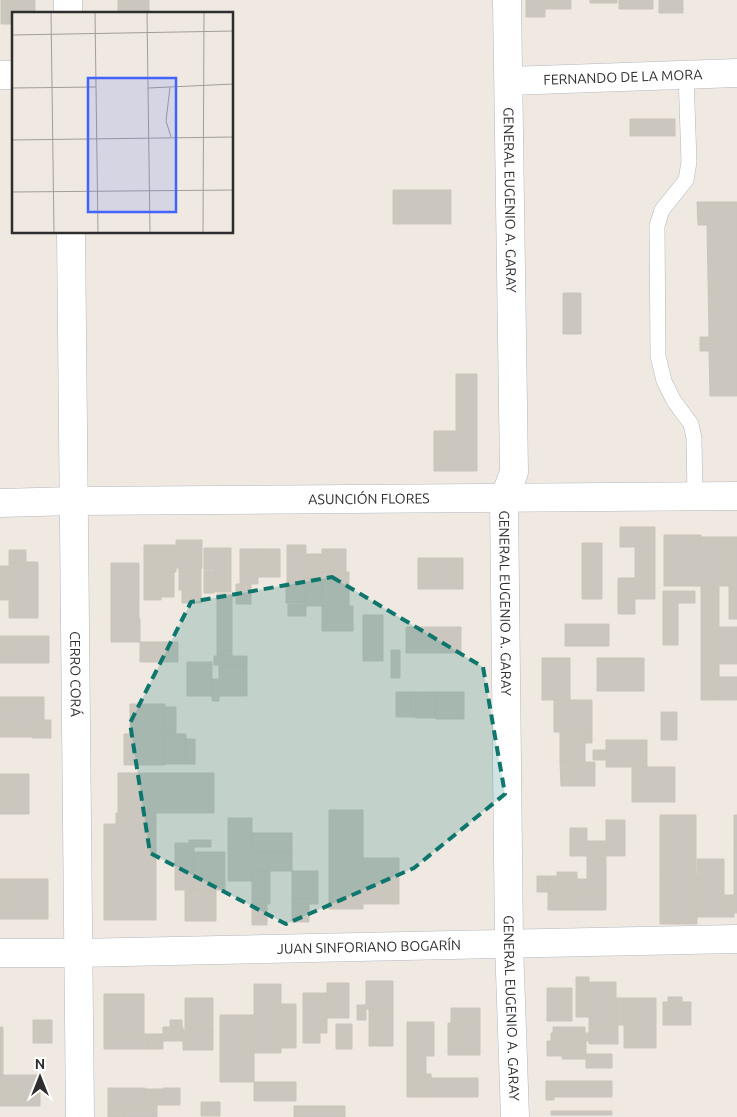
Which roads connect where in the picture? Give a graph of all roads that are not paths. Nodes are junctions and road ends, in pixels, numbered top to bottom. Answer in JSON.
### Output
{"nodes":[{"id":1,"x":507,"y":0,"type":"edge"},
{"id":2,"x":737,"y":72,"type":"edge"},
{"id":3,"x":686,"y":74,"type":"junction"},
{"id":4,"x":509,"y":81,"type":"junction"},
{"id":5,"x":71,"y":234,"type":"edge"},
{"id":6,"x":737,"y":496,"type":"edge"},
{"id":7,"x":695,"y":497,"type":"junction"},
{"id":8,"x":504,"y":499,"type":"junction"},
{"id":9,"x":74,"y":501,"type":"junction"},
{"id":10,"x":0,"y":504,"type":"edge"},
{"id":11,"x":737,"y":939,"type":"edge"},
{"id":12,"x":509,"y":943,"type":"junction"},
{"id":13,"x":0,"y":953,"type":"edge"},
{"id":14,"x":77,"y":953,"type":"junction"},
{"id":15,"x":80,"y":1117,"type":"edge"},
{"id":16,"x":515,"y":1117,"type":"edge"}],
"edges":[{"from":1,"to":4,"type":"street","name":"GENERAL EUGENIO A. GARAY"},
{"from":2,"to":3,"type":"street","name":"FERNANDO DE LA MORA"},
{"from":3,"to":4,"type":"street","name":"FERNANDO DE LA MORA"},
{"from":3,"to":7,"type":"lane"},
{"from":4,"to":8,"type":"street","name":"GENERAL EUGENIO A. GARAY"},
{"from":5,"to":9,"type":"street","name":"CERRO CORÁ"},
{"from":6,"to":7,"type":"street","name":"ASUNCIÓN FLORES"},
{"from":7,"to":8,"type":"street","name":"ASUNCIÓN FLORES"},
{"from":8,"to":9,"type":"street","name":"ASUNCIÓN FLORES"},
{"from":8,"to":12,"type":"street","name":"GENERAL EUGENIO A. GARAY"},
{"from":9,"to":10,"type":"street","name":"ASUNCIÓN FLORES"},
{"from":9,"to":14,"type":"street","name":"CERRO CORÁ"},
{"from":11,"to":12,"type":"street","name":"JUAN SINFORIANO BOGARÍN"},
{"from":12,"to":14,"type":"street","name":"JUAN SINFORIANO BOGARÍN"},
{"from":12,"to":16,"type":"street","name":"GENERAL EUGENIO A. GARAY"},
{"from":13,"to":14,"type":"street","name":"JUAN SINFORIANO BOGARÍN"},
{"from":14,"to":15,"type":"street","name":"CERRO CORÁ"}]}
